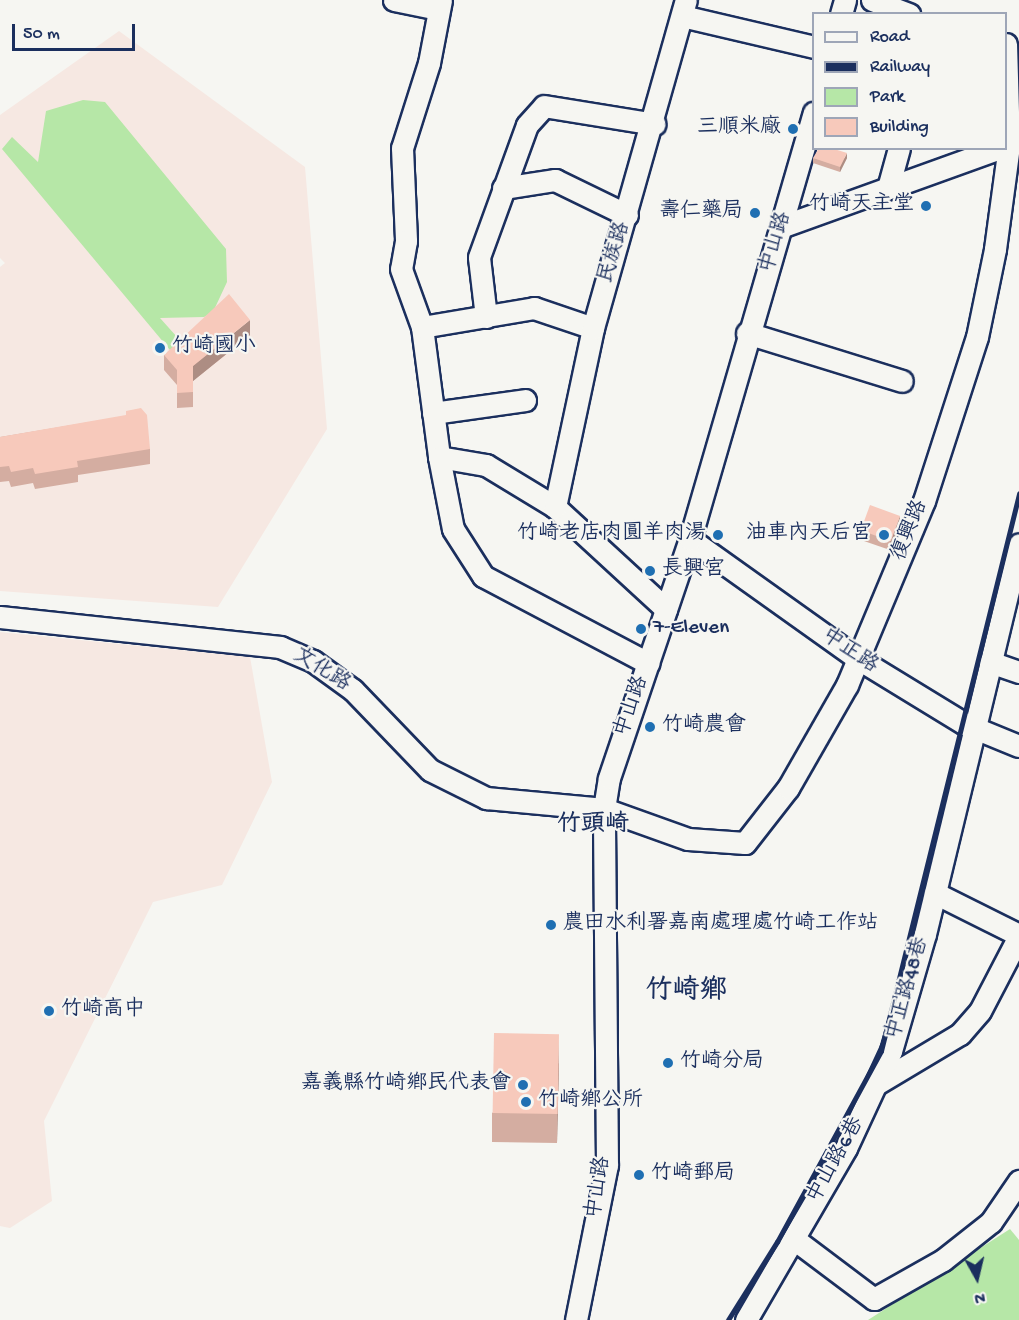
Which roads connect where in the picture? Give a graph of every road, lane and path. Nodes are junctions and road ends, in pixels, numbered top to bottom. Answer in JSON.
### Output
{"nodes":[{"id":1,"x":394,"y":0,"type":"edge"},
{"id":2,"x":872,"y":0,"type":"edge"},
{"id":3,"x":439,"y":4,"type":"edge"},
{"id":4,"x":685,"y":8,"type":"edge"},
{"id":5,"x":904,"y":12,"type":"edge"},
{"id":6,"x":812,"y":47,"type":"edge"},
{"id":7,"x":1007,"y":112,"type":"edge"},
{"id":8,"x":812,"y":117,"type":"edge"},
{"id":9,"x":655,"y":124,"type":"junction"},
{"id":10,"x":1008,"y":146,"type":"edge"},
{"id":11,"x":898,"y":150,"type":"edge"},
{"id":12,"x":997,"y":150,"type":"edge"},
{"id":13,"x":503,"y":188,"type":"junction"},
{"id":14,"x":888,"y":188,"type":"junction"},
{"id":15,"x":627,"y":215,"type":"junction"},
{"id":16,"x":783,"y":226,"type":"junction"},
{"id":17,"x":486,"y":317,"type":"junction"},
{"id":18,"x":422,"y":327,"type":"junction"},
{"id":19,"x":593,"y":328,"type":"junction"},
{"id":20,"x":747,"y":333,"type":"junction"},
{"id":21,"x":902,"y":381,"type":"dead end"},
{"id":22,"x":525,"y":400,"type":"dead end"},
{"id":23,"x":433,"y":413,"type":"junction"},
{"id":24,"x":439,"y":458,"type":"junction"},
{"id":25,"x":555,"y":507,"type":"junction"},
{"id":26,"x":690,"y":539,"type":"junction"},
{"id":27,"x":1017,"y":552,"type":"edge"},
{"id":28,"x":666,"y":609,"type":"junction"},
{"id":29,"x":0,"y":617,"type":"edge"},
{"id":30,"x":857,"y":658,"type":"junction"},
{"id":31,"x":990,"y":662,"type":"junction"},
{"id":32,"x":648,"y":663,"type":"junction"},
{"id":33,"x":1019,"y":672,"type":"edge"},
{"id":34,"x":974,"y":729,"type":"junction"},
{"id":35,"x":1019,"y":747,"type":"edge"},
{"id":36,"x":604,"y":809,"type":"junction"},
{"id":37,"x":935,"y":893,"type":"junction"},
{"id":38,"x":1019,"y":935,"type":"edge"},
{"id":39,"x":878,"y":1083,"type":"junction"},
{"id":40,"x":1019,"y":1180,"type":"edge"},
{"id":41,"x":794,"y":1239,"type":"junction"},
{"id":42,"x":576,"y":1320,"type":"edge"},
{"id":43,"x":746,"y":1320,"type":"edge"}],
"edges":[{"from":1,"to":3,"type":"street"},
{"from":2,"to":5,"type":"street"},
{"from":3,"to":18,"type":"street"},
{"from":4,"to":6,"type":"street"},
{"from":4,"to":9,"type":"street","name":"民族路"},
{"from":7,"to":10,"type":"street","name":"復興路"},
{"from":8,"to":16,"type":"street","name":"中山路"},
{"from":9,"to":13,"type":"street"},
{"from":9,"to":15,"type":"street","name":"民族路"},
{"from":10,"to":30,"type":"street","name":"復興路"},
{"from":11,"to":14,"type":"street"},
{"from":12,"to":14,"type":"street"},
{"from":13,"to":15,"type":"street"},
{"from":13,"to":17,"type":"street"},
{"from":14,"to":16,"type":"street"},
{"from":15,"to":19,"type":"street","name":"民族路"},
{"from":16,"to":20,"type":"street","name":"中山路"},
{"from":17,"to":18,"type":"street"},
{"from":17,"to":19,"type":"street"},
{"from":18,"to":23,"type":"street"},
{"from":19,"to":25,"type":"street","name":"民族路"},
{"from":20,"to":21,"type":"street"},
{"from":20,"to":26,"type":"street","name":"中山路"},
{"from":22,"to":23,"type":"street"},
{"from":23,"to":24,"type":"street"},
{"from":24,"to":25,"type":"street"},
{"from":24,"to":32,"type":"street"},
{"from":25,"to":28,"type":"street"},
{"from":26,"to":28,"type":"street","name":"中山路"},
{"from":26,"to":30,"type":"street","name":"中正路"},
{"from":27,"to":31,"type":"street","name":"中正路48巷"},
{"from":28,"to":32,"type":"street","name":"中山路"},
{"from":29,"to":36,"type":"street","name":"文化路"},
{"from":30,"to":34,"type":"street","name":"中正路"},
{"from":30,"to":36,"type":"street","name":"復興路"},
{"from":31,"to":33,"type":"street"},
{"from":31,"to":34,"type":"street","name":"中正路48巷"},
{"from":32,"to":36,"type":"street","name":"中山路"},
{"from":34,"to":35,"type":"street","name":"中正路"},
{"from":34,"to":37,"type":"street","name":"中正路48巷"},
{"from":36,"to":42,"type":"street","name":"中山路"},
{"from":37,"to":38,"type":"street"},
{"from":37,"to":39,"type":"street","name":"中正路48巷"},
{"from":38,"to":39,"type":"street"},
{"from":39,"to":41,"type":"street","name":"中山路6巷"},
{"from":40,"to":41,"type":"street"},
{"from":41,"to":43,"type":"street","name":"中山路6巷"}]}
